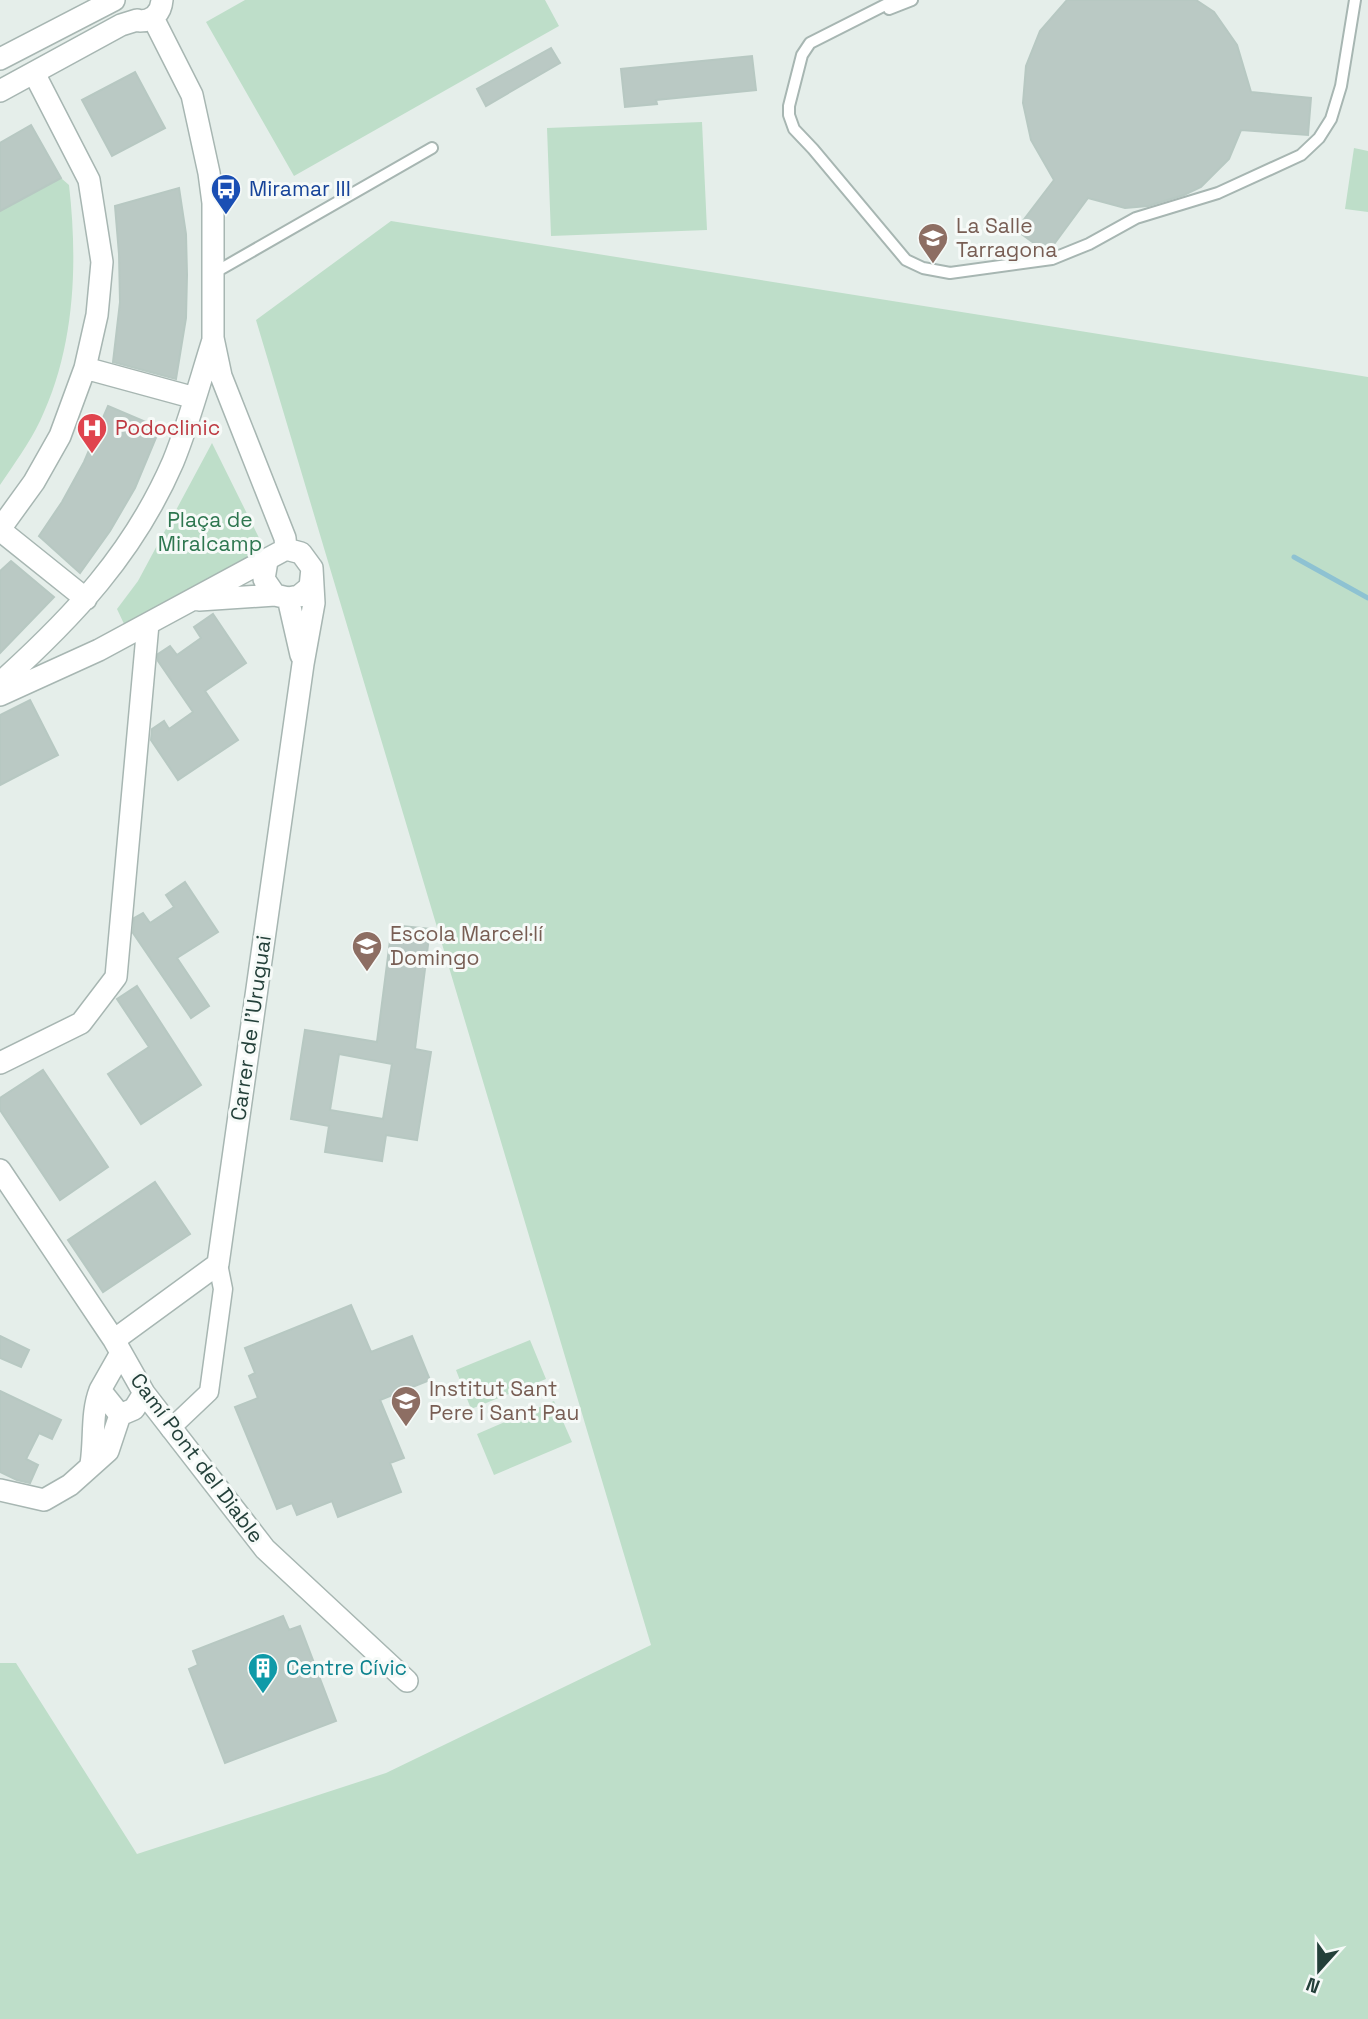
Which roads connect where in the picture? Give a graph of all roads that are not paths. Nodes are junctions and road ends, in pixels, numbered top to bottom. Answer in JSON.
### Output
{"nodes":[{"id":1,"x":114,"y":0,"type":"edge"},
{"id":2,"x":122,"y":0,"type":"edge"},
{"id":3,"x":895,"y":0,"type":"edge"},
{"id":4,"x":912,"y":0,"type":"edge"},
{"id":5,"x":1355,"y":0,"type":"edge"},
{"id":6,"x":156,"y":9,"type":"edge"},
{"id":7,"x":818,"y":37,"type":"junction"},
{"id":8,"x":0,"y":59,"type":"edge"},
{"id":9,"x":34,"y":73,"type":"junction"},
{"id":10,"x":0,"y":91,"type":"edge"},
{"id":11,"x":432,"y":148,"type":"dead end"},
{"id":12,"x":214,"y":273,"type":"junction"},
{"id":13,"x":213,"y":338,"type":"junction"},
{"id":14,"x":85,"y":368,"type":"junction"},
{"id":15,"x":195,"y":398,"type":"junction"},
{"id":16,"x":0,"y":530,"type":"edge"},
{"id":17,"x":286,"y":550,"type":"junction"},
{"id":18,"x":267,"y":561,"type":"junction"},
{"id":19,"x":312,"y":568,"type":"junction"},
{"id":20,"x":281,"y":597,"type":"junction"},
{"id":21,"x":86,"y":599,"type":"junction"},
{"id":22,"x":190,"y":601,"type":"junction"},
{"id":23,"x":148,"y":624,"type":"junction"},
{"id":24,"x":303,"y":664,"type":"junction"},
{"id":25,"x":0,"y":683,"type":"edge"},
{"id":26,"x":0,"y":695,"type":"edge"},
{"id":27,"x":1,"y":1062,"type":"edge"},
{"id":28,"x":0,"y":1170,"type":"edge"},
{"id":29,"x":218,"y":1264,"type":"junction"},
{"id":30,"x":118,"y":1346,"type":"junction"},
{"id":31,"x":100,"y":1390,"type":"junction"},
{"id":32,"x":144,"y":1393,"type":"junction"},
{"id":33,"x":120,"y":1415,"type":"junction"},
{"id":34,"x":170,"y":1429,"type":"junction"},
{"id":35,"x":91,"y":1464,"type":"junction"},
{"id":36,"x":0,"y":1490,"type":"edge"},
{"id":37,"x":407,"y":1681,"type":"dead end"}],
"edges":[{"from":1,"to":8,"type":"street"},
{"from":2,"to":6,"type":"street"},
{"from":3,"to":7,"type":"lane"},
{"from":4,"to":7,"type":"lane"},
{"from":5,"to":7,"type":"lane"},
{"from":6,"to":9,"type":"street"},
{"from":6,"to":12,"type":"street"},
{"from":9,"to":10,"type":"street"},
{"from":9,"to":14,"type":"street"},
{"from":11,"to":12,"type":"lane"},
{"from":12,"to":13,"type":"street"},
{"from":13,"to":15,"type":"street"},
{"from":13,"to":17,"type":"street"},
{"from":14,"to":15,"type":"street"},
{"from":14,"to":16,"type":"street"},
{"from":15,"to":21,"type":"street"},
{"from":16,"to":21,"type":"street"},
{"from":17,"to":18,"type":"street"},
{"from":17,"to":19,"type":"street"},
{"from":18,"to":20,"type":"street"},
{"from":18,"to":22,"type":"street"},
{"from":19,"to":20,"type":"street"},
{"from":19,"to":24,"type":"street"},
{"from":20,"to":22,"type":"street"},
{"from":20,"to":24,"type":"street"},
{"from":21,"to":25,"type":"street"},
{"from":22,"to":23,"type":"street"},
{"from":23,"to":26,"type":"street"},
{"from":23,"to":27,"type":"street"},
{"from":24,"to":29,"type":"street","name":"Carrer de l'Uruguai"},
{"from":28,"to":30,"type":"street","name":"Camí Pont del Diable"},
{"from":29,"to":30,"type":"street"},
{"from":29,"to":34,"type":"street"},
{"from":30,"to":31,"type":"street"},
{"from":30,"to":32,"type":"street","name":"Camí Pont del Diable"},
{"from":31,"to":33,"type":"street"},
{"from":31,"to":35,"type":"street"},
{"from":32,"to":33,"type":"street"},
{"from":32,"to":34,"type":"street","name":"Camí Pont del Diable"},
{"from":33,"to":35,"type":"street"},
{"from":34,"to":37,"type":"street","name":"Camí Pont del Diable"},
{"from":35,"to":36,"type":"street"}]}
